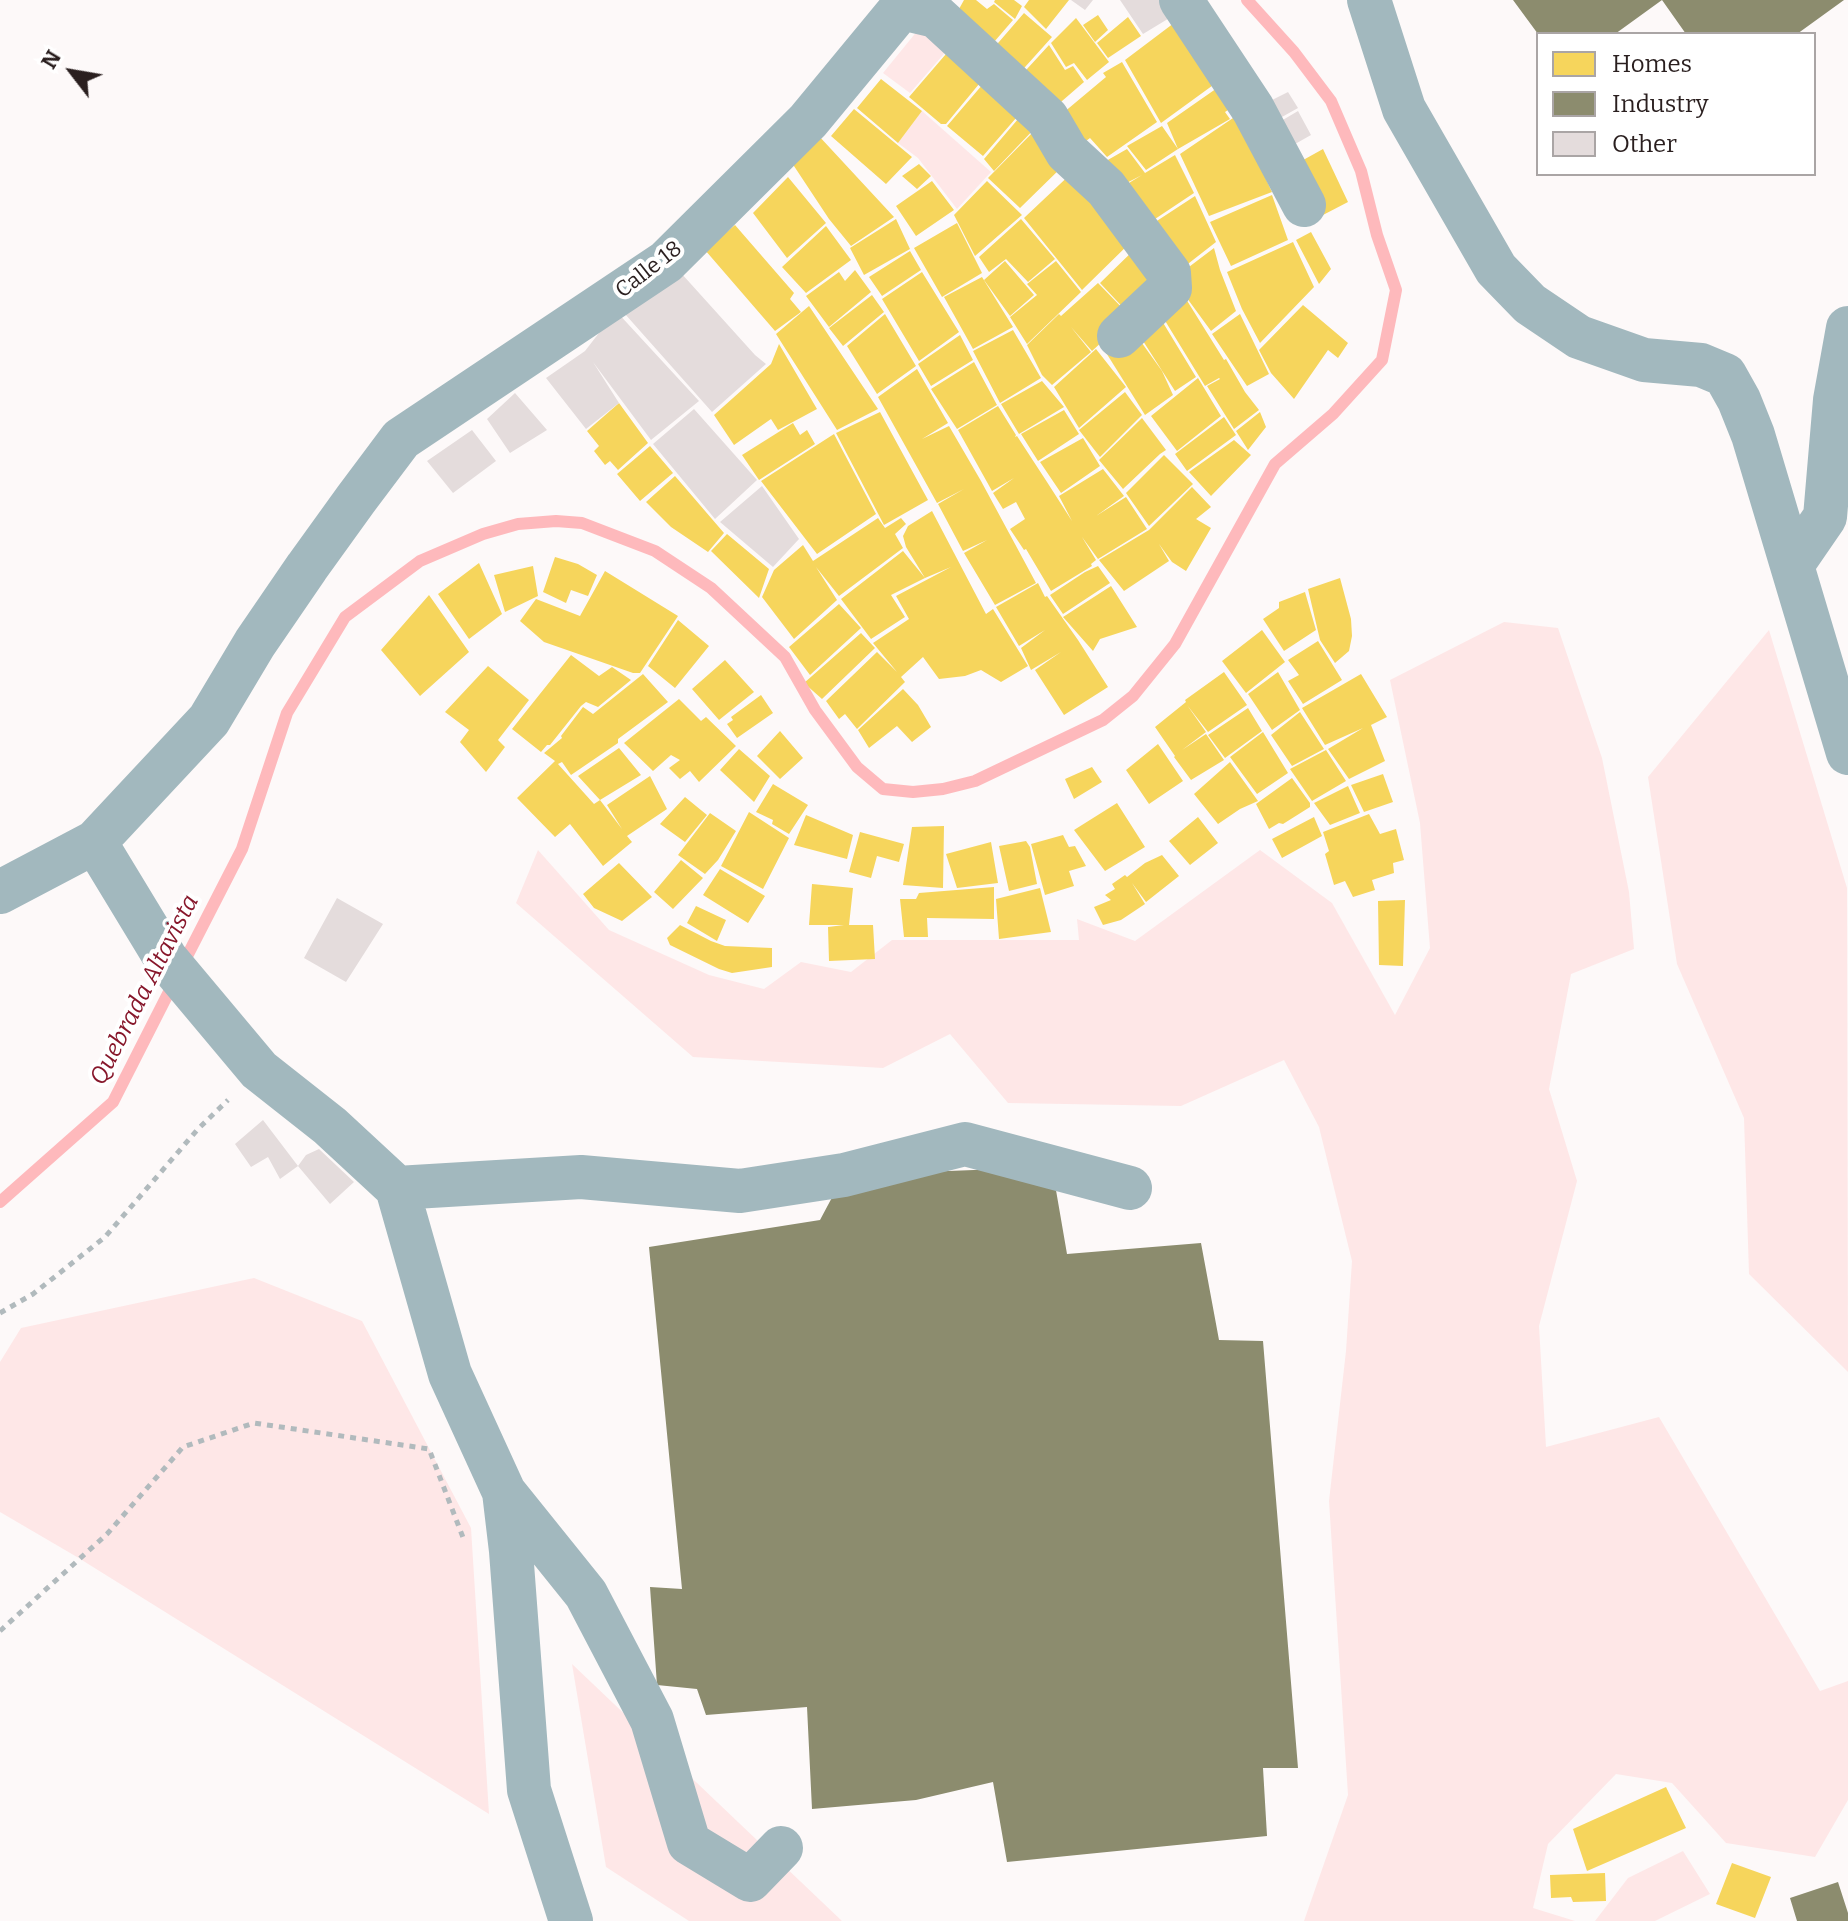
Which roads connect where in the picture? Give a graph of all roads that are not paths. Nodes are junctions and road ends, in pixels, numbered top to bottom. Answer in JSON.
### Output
{"nodes":[{"id":1,"x":1181,"y":0,"type":"edge"},
{"id":2,"x":1369,"y":0,"type":"edge"},
{"id":3,"x":905,"y":4,"type":"edge"},
{"id":4,"x":1304,"y":205,"type":"dead end"},
{"id":5,"x":1848,"y":328,"type":"edge"},
{"id":6,"x":1119,"y":336,"type":"dead end"},
{"id":7,"x":1792,"y":565,"type":"junction"},
{"id":8,"x":1848,"y":753,"type":"edge"},
{"id":9,"x":95,"y":842,"type":"junction"},
{"id":10,"x":0,"y":892,"type":"edge"},
{"id":11,"x":397,"y":1188,"type":"junction"},
{"id":12,"x":1130,"y":1188,"type":"dead end"},
{"id":13,"x":504,"y":1492,"type":"junction"},
{"id":14,"x":781,"y":1848,"type":"dead end"},
{"id":15,"x":571,"y":1921,"type":"edge"}],
"edges":[{"from":1,"to":4,"type":"street"},
{"from":2,"to":7,"type":"street"},
{"from":3,"to":6,"type":"street"},
{"from":3,"to":9,"type":"street","name":"Calle 18"},
{"from":5,"to":7,"type":"street"},
{"from":7,"to":8,"type":"street"},
{"from":9,"to":10,"type":"street","name":"Calle 18"},
{"from":9,"to":11,"type":"street"},
{"from":11,"to":12,"type":"street"},
{"from":11,"to":13,"type":"street"},
{"from":13,"to":14,"type":"street"},
{"from":13,"to":15,"type":"street"}]}
